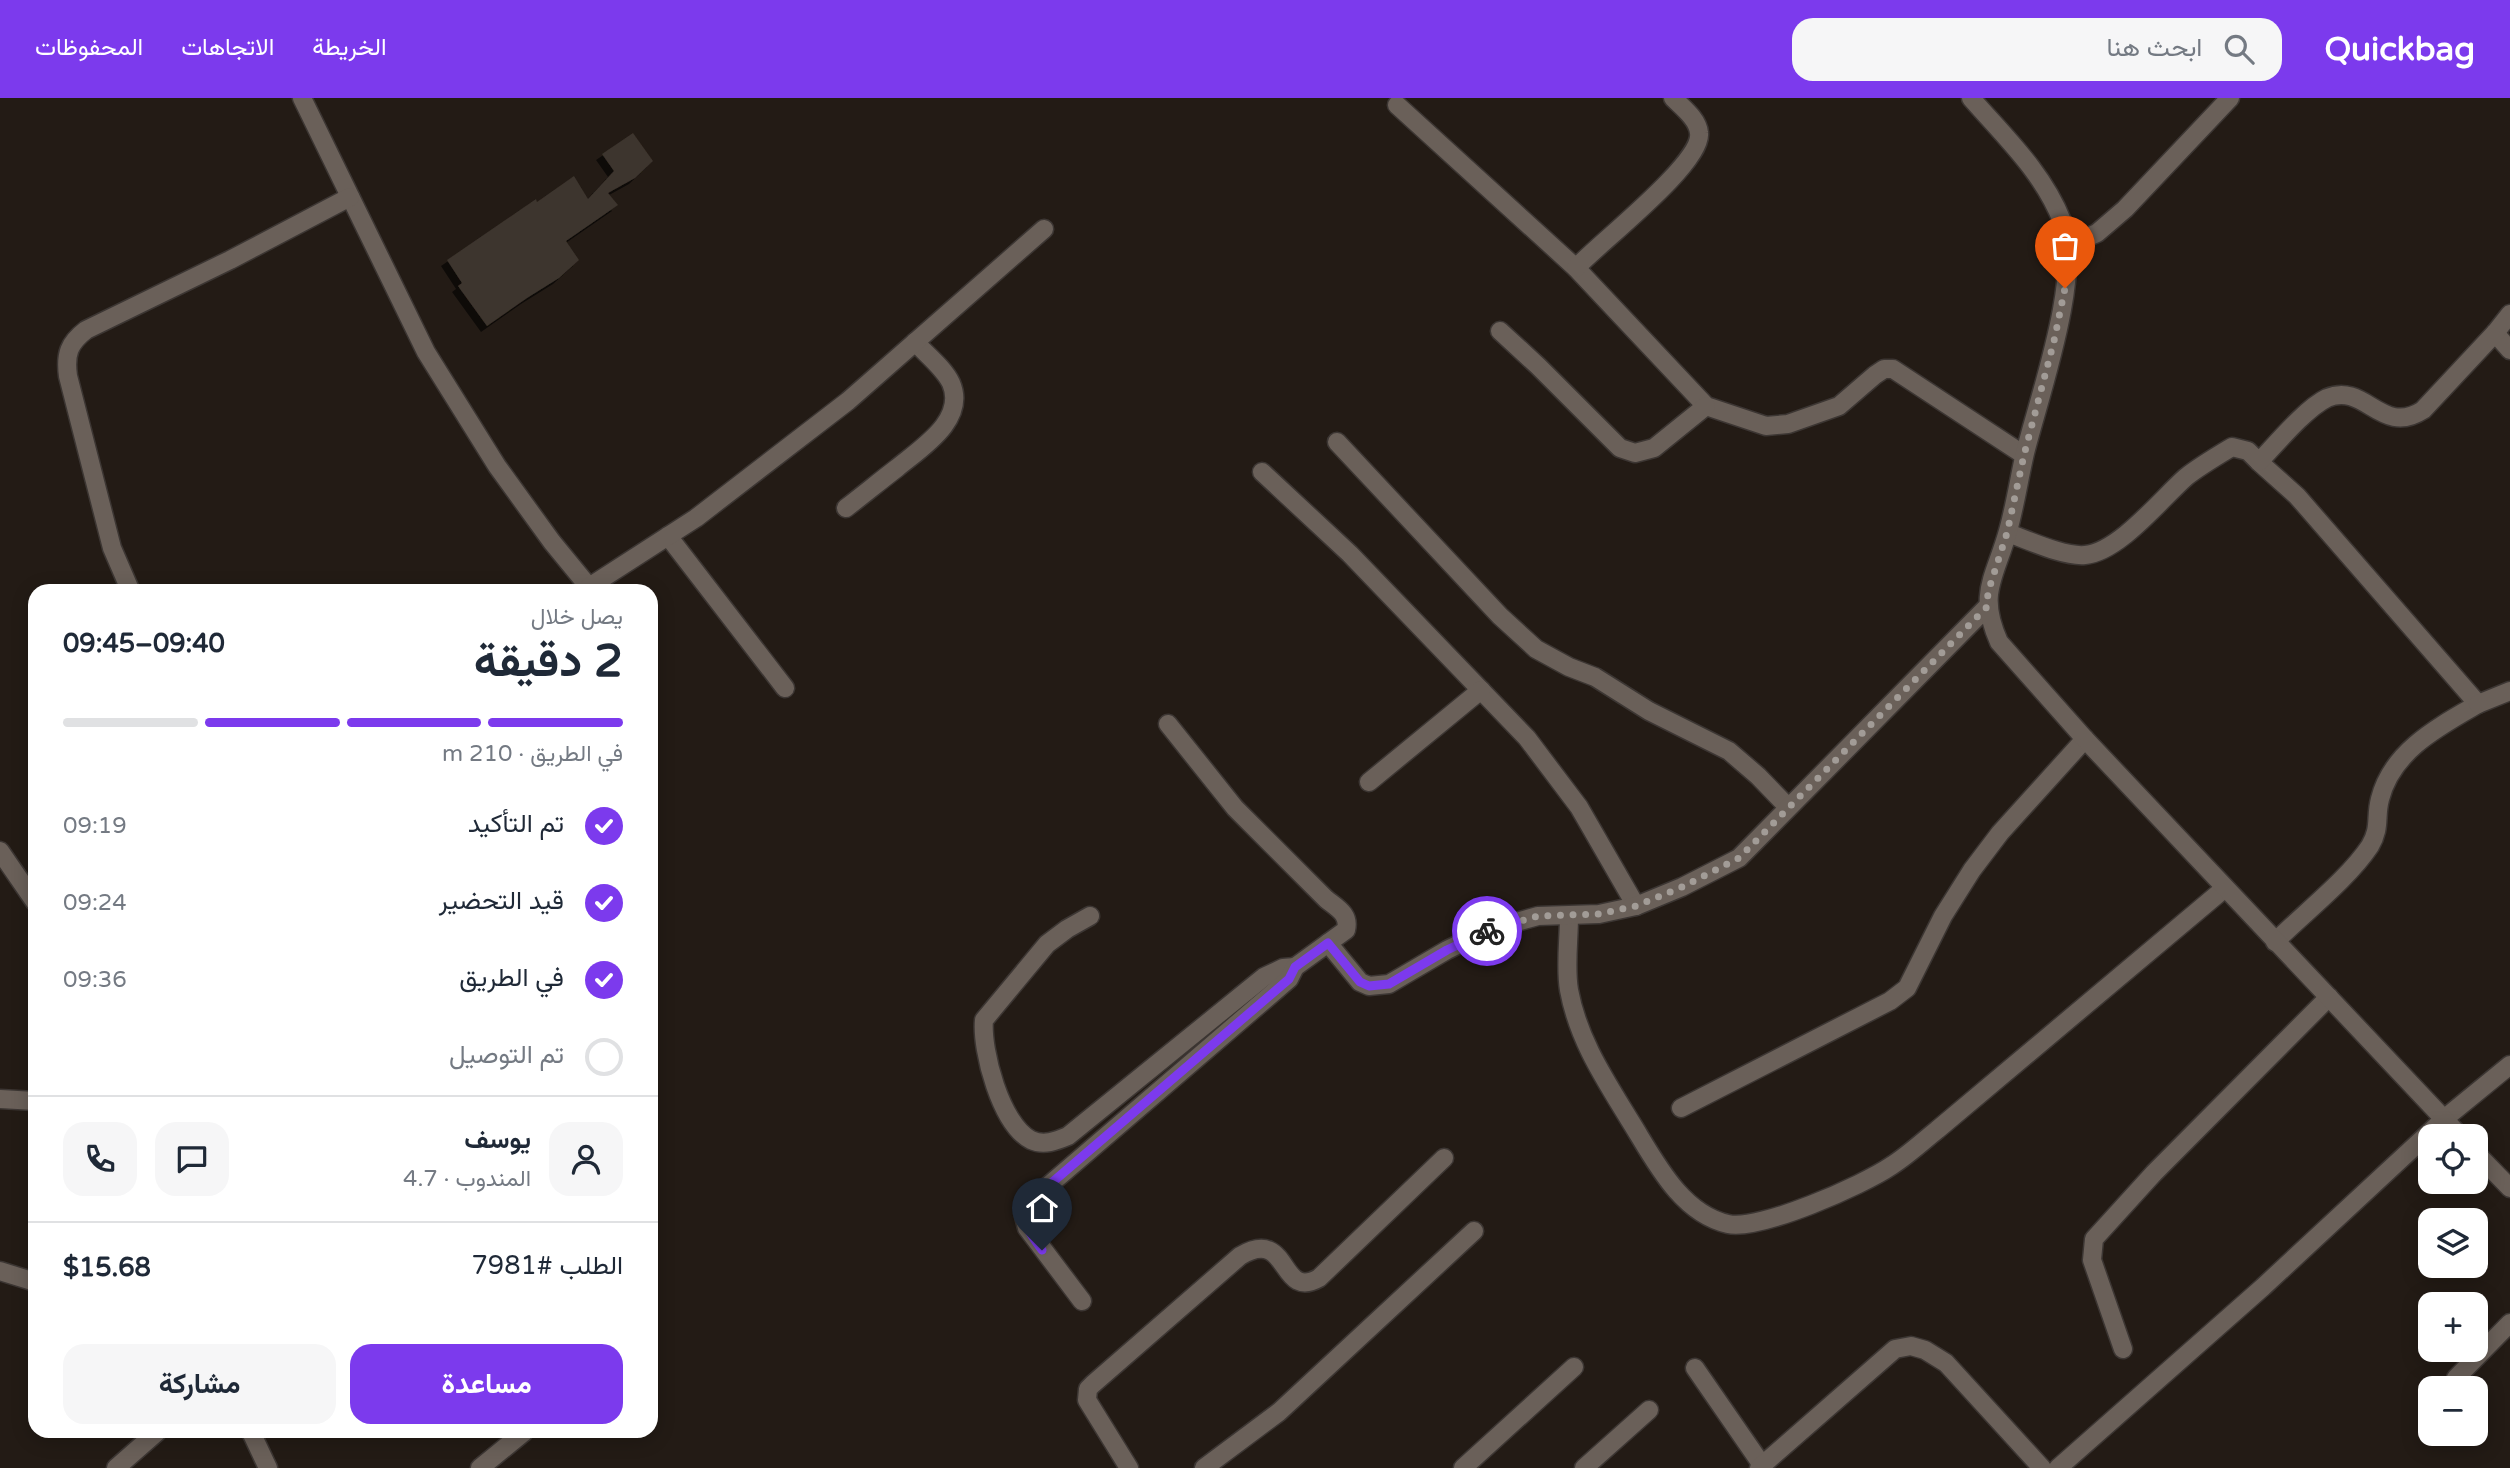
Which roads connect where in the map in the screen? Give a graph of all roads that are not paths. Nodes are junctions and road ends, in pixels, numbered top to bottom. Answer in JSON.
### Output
{"nodes":[{"id":1,"x":302,"y":98,"type":"edge"},
{"id":2,"x":1673,"y":98,"type":"edge"},
{"id":3,"x":1970,"y":98,"type":"edge"},
{"id":4,"x":2230,"y":98,"type":"edge"},
{"id":5,"x":1397,"y":105,"type":"dead end"},
{"id":6,"x":350,"y":197,"type":"junction"},
{"id":7,"x":1044,"y":229,"type":"dead end"},
{"id":8,"x":2068,"y":246,"type":"junction"},
{"id":9,"x":1576,"y":268,"type":"junction"},
{"id":10,"x":2510,"y":314,"type":"edge"},
{"id":11,"x":1500,"y":331,"type":"dead end"},
{"id":12,"x":2496,"y":333,"type":"junction"},
{"id":13,"x":915,"y":342,"type":"junction"},
{"id":14,"x":2510,"y":350,"type":"edge"},
{"id":15,"x":1706,"y":406,"type":"junction"},
{"id":16,"x":1337,"y":442,"type":"dead end"},
{"id":17,"x":2024,"y":455,"type":"junction"},
{"id":18,"x":2259,"y":462,"type":"junction"},
{"id":19,"x":1262,"y":472,"type":"dead end"},
{"id":20,"x":846,"y":508,"type":"dead end"},
{"id":21,"x":2007,"y":533,"type":"junction"},
{"id":22,"x":668,"y":536,"type":"junction"},
{"id":23,"x":128,"y":584,"type":"edge"},
{"id":24,"x":587,"y":584,"type":"edge"},
{"id":25,"x":598,"y":584,"type":"edge"},
{"id":26,"x":1987,"y":607,"type":"junction"},
{"id":27,"x":785,"y":688,"type":"dead end"},
{"id":28,"x":1481,"y":690,"type":"junction"},
{"id":29,"x":2510,"y":691,"type":"edge"},
{"id":30,"x":2478,"y":704,"type":"junction"},
{"id":31,"x":1168,"y":724,"type":"dead end"},
{"id":32,"x":2085,"y":739,"type":"junction"},
{"id":33,"x":1369,"y":782,"type":"dead end"},
{"id":34,"x":1788,"y":807,"type":"junction"},
{"id":35,"x":0,"y":851,"type":"edge"},
{"id":36,"x":2225,"y":888,"type":"junction"},
{"id":37,"x":28,"y":892,"type":"edge"},
{"id":38,"x":1636,"y":906,"type":"junction"},
{"id":39,"x":1090,"y":916,"type":"dead end"},
{"id":40,"x":1569,"y":916,"type":"junction"},
{"id":41,"x":2275,"y":942,"type":"junction"},
{"id":42,"x":1328,"y":943,"type":"junction"},
{"id":43,"x":1295,"y":967,"type":"junction"},
{"id":44,"x":2329,"y":997,"type":"junction"},
{"id":45,"x":2510,"y":1065,"type":"edge"},
{"id":46,"x":0,"y":1098,"type":"edge"},
{"id":47,"x":28,"y":1100,"type":"edge"},
{"id":48,"x":1682,"y":1108,"type":"dead end"},
{"id":49,"x":2444,"y":1119,"type":"junction"},
{"id":50,"x":2449,"y":1124,"type":"edge"},
{"id":51,"x":1444,"y":1158,"type":"dead end"},
{"id":52,"x":2488,"y":1165,"type":"edge"},
{"id":53,"x":2510,"y":1188,"type":"edge"},
{"id":54,"x":1474,"y":1231,"type":"dead end"},
{"id":55,"x":0,"y":1271,"type":"edge"},
{"id":56,"x":28,"y":1280,"type":"edge"},
{"id":57,"x":1082,"y":1301,"type":"dead end"},
{"id":58,"x":2510,"y":1323,"type":"edge"},
{"id":59,"x":2123,"y":1349,"type":"dead end"},
{"id":60,"x":1573,"y":1367,"type":"dead end"},
{"id":61,"x":1695,"y":1368,"type":"dead end"},
{"id":62,"x":2458,"y":1376,"type":"edge"},
{"id":63,"x":1649,"y":1410,"type":"dead end"},
{"id":64,"x":150,"y":1438,"type":"edge"},
{"id":65,"x":254,"y":1438,"type":"edge"},
{"id":66,"x":517,"y":1438,"type":"edge"},
{"id":67,"x":1760,"y":1467,"type":"edge"},
{"id":68,"x":116,"y":1468,"type":"edge"},
{"id":69,"x":268,"y":1468,"type":"edge"},
{"id":70,"x":481,"y":1468,"type":"edge"},
{"id":71,"x":1129,"y":1468,"type":"edge"},
{"id":72,"x":1205,"y":1468,"type":"edge"},
{"id":73,"x":1463,"y":1468,"type":"edge"},
{"id":74,"x":1584,"y":1468,"type":"edge"},
{"id":75,"x":2042,"y":1468,"type":"edge"},
{"id":76,"x":2058,"y":1468,"type":"edge"}],
"edges":[{"from":1,"to":6,"type":"street"},
{"from":2,"to":9,"type":"street"},
{"from":3,"to":8,"type":"street"},
{"from":4,"to":8,"type":"street"},
{"from":5,"to":9,"type":"street"},
{"from":6,"to":23,"type":"street"},
{"from":6,"to":24,"type":"street"},
{"from":7,"to":13,"type":"street"},
{"from":8,"to":17,"type":"street"},
{"from":9,"to":15,"type":"street"},
{"from":10,"to":12,"type":"street"},
{"from":11,"to":15,"type":"street"},
{"from":12,"to":14,"type":"street"},
{"from":12,"to":18,"type":"street"},
{"from":13,"to":20,"type":"street"},
{"from":13,"to":22,"type":"street"},
{"from":15,"to":17,"type":"street"},
{"from":16,"to":34,"type":"street"},
{"from":17,"to":21,"type":"street"},
{"from":18,"to":21,"type":"street"},
{"from":18,"to":30,"type":"street"},
{"from":19,"to":28,"type":"street"},
{"from":21,"to":26,"type":"street"},
{"from":22,"to":25,"type":"street"},
{"from":22,"to":27,"type":"street"},
{"from":26,"to":32,"type":"street"},
{"from":26,"to":34,"type":"street"},
{"from":28,"to":33,"type":"street"},
{"from":28,"to":38,"type":"street"},
{"from":29,"to":30,"type":"street"},
{"from":30,"to":41,"type":"street"},
{"from":31,"to":42,"type":"street"},
{"from":32,"to":36,"type":"street"},
{"from":32,"to":48,"type":"street"},
{"from":34,"to":38,"type":"street"},
{"from":35,"to":37,"type":"street"},
{"from":36,"to":40,"type":"street"},
{"from":36,"to":41,"type":"street"},
{"from":38,"to":40,"type":"street"},
{"from":39,"to":43,"type":"street"},
{"from":40,"to":42,"type":"street"},
{"from":41,"to":44,"type":"street"},
{"from":42,"to":43,"type":"street"},
{"from":43,"to":57,"type":"street"},
{"from":44,"to":49,"type":"street"},
{"from":44,"to":59,"type":"street"},
{"from":45,"to":49,"type":"street"},
{"from":46,"to":47,"type":"street"},
{"from":49,"to":50,"type":"street"},
{"from":49,"to":76,"type":"street"},
{"from":51,"to":71,"type":"street"},
{"from":52,"to":53,"type":"street"},
{"from":54,"to":72,"type":"street"},
{"from":55,"to":56,"type":"street"},
{"from":58,"to":62,"type":"street"},
{"from":60,"to":73,"type":"street"},
{"from":61,"to":67,"type":"street"},
{"from":63,"to":74,"type":"street"},
{"from":64,"to":68,"type":"street"},
{"from":65,"to":69,"type":"street"},
{"from":66,"to":70,"type":"street"},
{"from":67,"to":75,"type":"street"}]}
